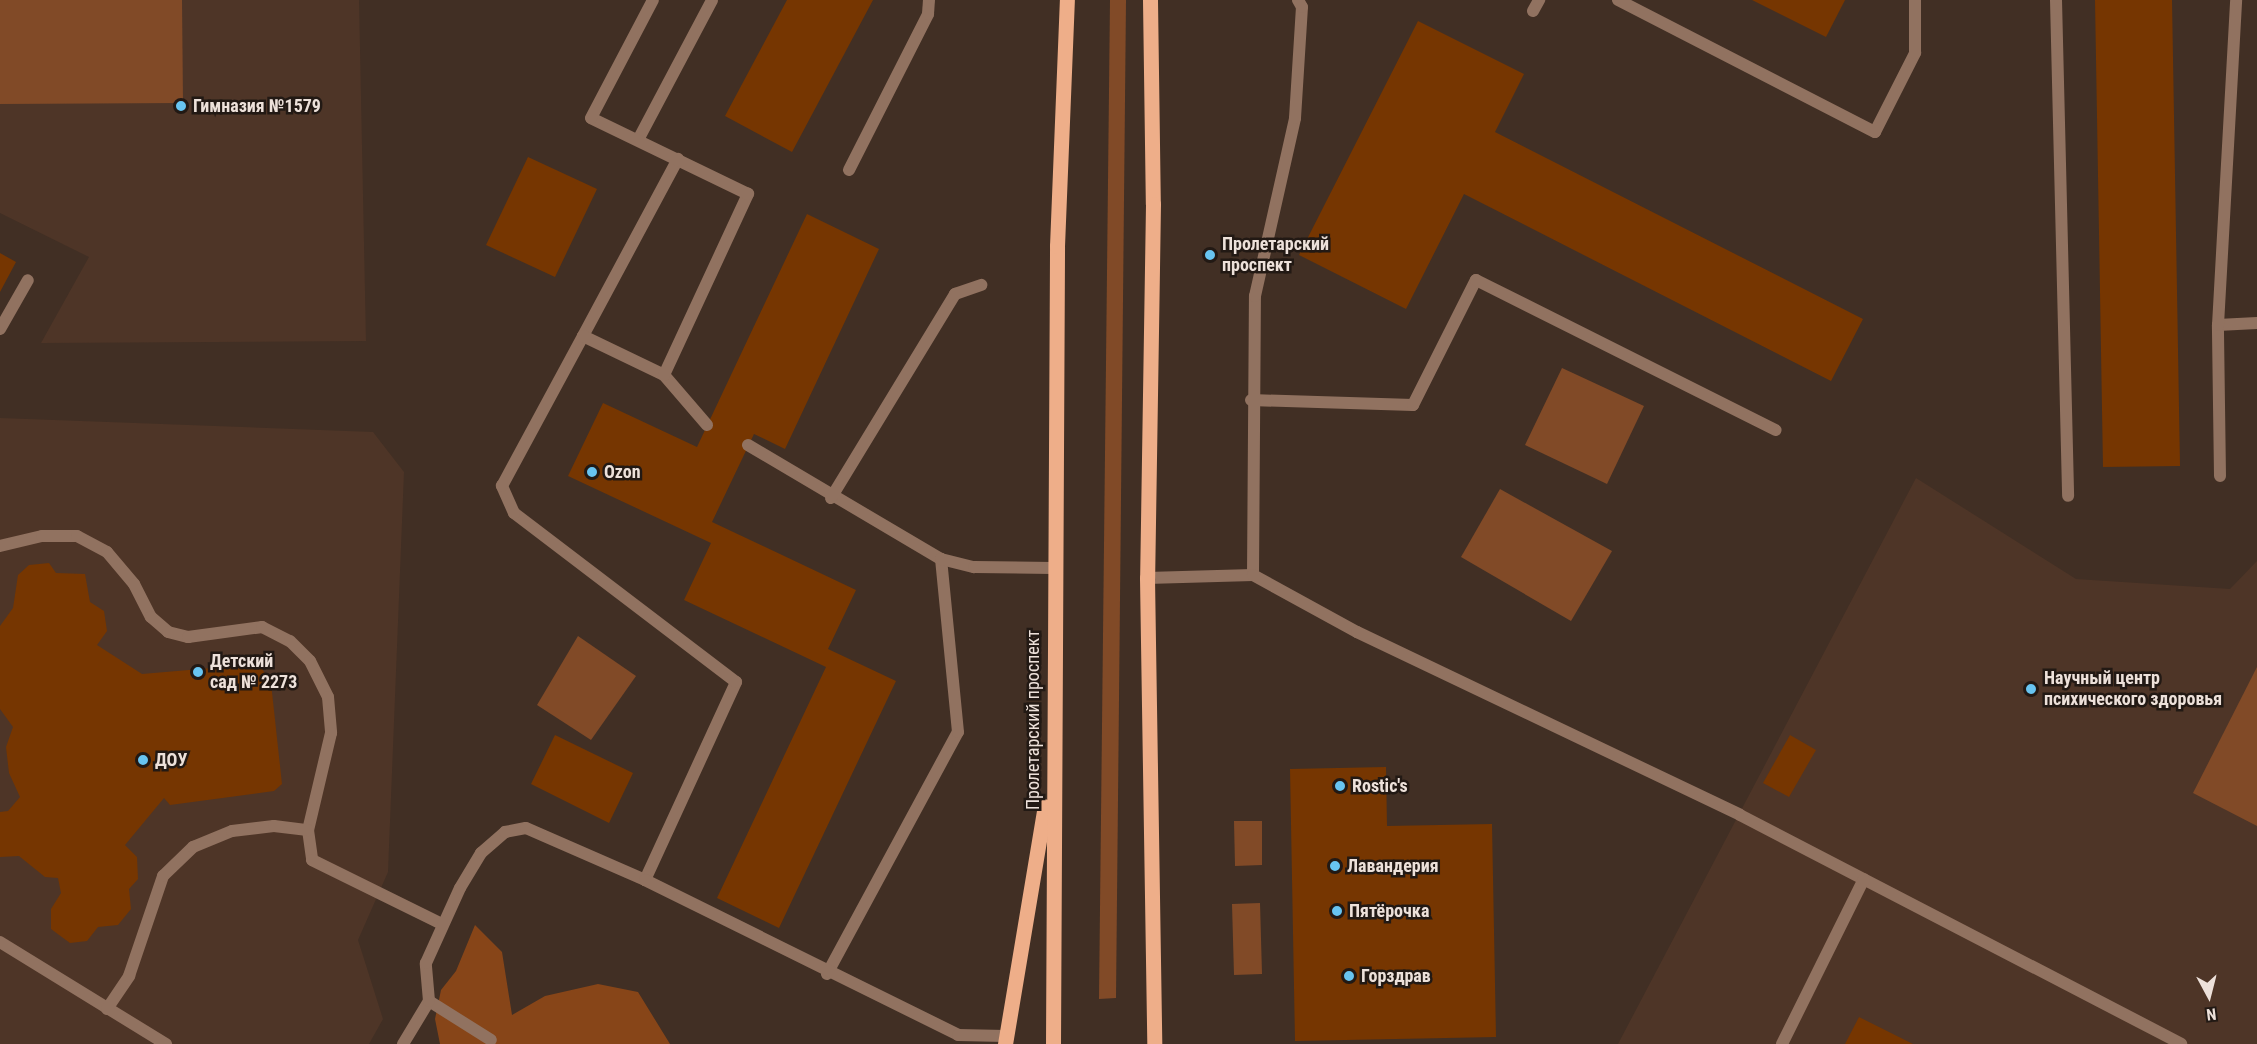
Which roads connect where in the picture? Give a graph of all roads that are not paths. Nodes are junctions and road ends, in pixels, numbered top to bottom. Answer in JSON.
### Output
{"nodes":[{"id":1,"x":653,"y":0,"type":"edge"},
{"id":2,"x":712,"y":0,"type":"edge"},
{"id":3,"x":929,"y":0,"type":"edge"},
{"id":4,"x":1066,"y":0,"type":"edge"},
{"id":5,"x":1150,"y":0,"type":"edge"},
{"id":6,"x":1298,"y":0,"type":"edge"},
{"id":7,"x":1618,"y":0,"type":"edge"},
{"id":8,"x":1916,"y":0,"type":"edge"},
{"id":9,"x":2056,"y":0,"type":"edge"},
{"id":10,"x":2236,"y":0,"type":"edge"},
{"id":11,"x":638,"y":140,"type":"junction"},
{"id":12,"x":678,"y":159,"type":"junction"},
{"id":13,"x":849,"y":170,"type":"dead end"},
{"id":14,"x":28,"y":280,"type":"dead end"},
{"id":15,"x":981,"y":285,"type":"dead end"},
{"id":16,"x":2257,"y":323,"type":"edge"},
{"id":17,"x":2218,"y":325,"type":"junction"},
{"id":18,"x":0,"y":329,"type":"edge"},
{"id":19,"x":583,"y":336,"type":"junction"},
{"id":20,"x":664,"y":375,"type":"junction"},
{"id":21,"x":1251,"y":400,"type":"junction"},
{"id":22,"x":707,"y":425,"type":"dead end"},
{"id":23,"x":1775,"y":430,"type":"dead end"},
{"id":24,"x":748,"y":445,"type":"dead end"},
{"id":25,"x":2220,"y":476,"type":"dead end"},
{"id":26,"x":2068,"y":496,"type":"dead end"},
{"id":27,"x":831,"y":498,"type":"junction"},
{"id":28,"x":0,"y":546,"type":"edge"},
{"id":29,"x":941,"y":559,"type":"junction"},
{"id":30,"x":1053,"y":568,"type":"junction"},
{"id":31,"x":1253,"y":575,"type":"junction"},
{"id":32,"x":1147,"y":578,"type":"junction"},
{"id":33,"x":1052,"y":768,"type":"junction"},
{"id":34,"x":308,"y":830,"type":"junction"},
{"id":35,"x":1864,"y":879,"type":"junction"},
{"id":36,"x":645,"y":880,"type":"junction"},
{"id":37,"x":442,"y":924,"type":"junction"},
{"id":38,"x":0,"y":942,"type":"edge"},
{"id":39,"x":827,"y":974,"type":"junction"},
{"id":40,"x":429,"y":1001,"type":"junction"},
{"id":41,"x":107,"y":1009,"type":"junction"},
{"id":42,"x":490,"y":1040,"type":"dead end"},
{"id":43,"x":1005,"y":1040,"type":"edge"},
{"id":44,"x":166,"y":1044,"type":"edge"},
{"id":45,"x":403,"y":1044,"type":"edge"},
{"id":46,"x":1053,"y":1044,"type":"edge"},
{"id":47,"x":1155,"y":1044,"type":"edge"},
{"id":48,"x":1782,"y":1044,"type":"edge"},
{"id":49,"x":2181,"y":1044,"type":"edge"}],
"edges":[{"from":1,"to":11,"type":"lane"},
{"from":2,"to":11,"type":"lane"},
{"from":3,"to":13,"type":"lane"},
{"from":4,"to":30,"type":"main road","name":"Пролетарский проспект"},
{"from":5,"to":32,"type":"main road"},
{"from":6,"to":21,"type":"lane"},
{"from":7,"to":8,"type":"lane"},
{"from":9,"to":26,"type":"lane"},
{"from":10,"to":17,"type":"lane"},
{"from":11,"to":12,"type":"lane"},
{"from":12,"to":19,"type":"lane"},
{"from":12,"to":20,"type":"lane"},
{"from":14,"to":18,"type":"lane"},
{"from":15,"to":27,"type":"lane"},
{"from":16,"to":17,"type":"lane"},
{"from":17,"to":25,"type":"lane"},
{"from":19,"to":20,"type":"lane"},
{"from":19,"to":36,"type":"lane"},
{"from":20,"to":22,"type":"lane"},
{"from":21,"to":23,"type":"lane"},
{"from":21,"to":31,"type":"lane"},
{"from":24,"to":27,"type":"lane"},
{"from":27,"to":29,"type":"lane"},
{"from":28,"to":34,"type":"lane"},
{"from":29,"to":30,"type":"lane"},
{"from":29,"to":39,"type":"lane"},
{"from":30,"to":33,"type":"main road","name":"Пролетарский проспект"},
{"from":31,"to":32,"type":"lane"},
{"from":31,"to":35,"type":"lane"},
{"from":32,"to":47,"type":"main road"},
{"from":33,"to":43,"type":"main road"},
{"from":33,"to":46,"type":"main road","name":"Пролетарский проспект"},
{"from":34,"to":37,"type":"lane"},
{"from":34,"to":41,"type":"lane"},
{"from":35,"to":48,"type":"lane"},
{"from":35,"to":49,"type":"lane"},
{"from":36,"to":37,"type":"lane"},
{"from":36,"to":39,"type":"lane"},
{"from":37,"to":40,"type":"lane"},
{"from":38,"to":41,"type":"lane"},
{"from":39,"to":43,"type":"lane"},
{"from":40,"to":42,"type":"lane"},
{"from":40,"to":45,"type":"lane"},
{"from":41,"to":44,"type":"lane"}]}
